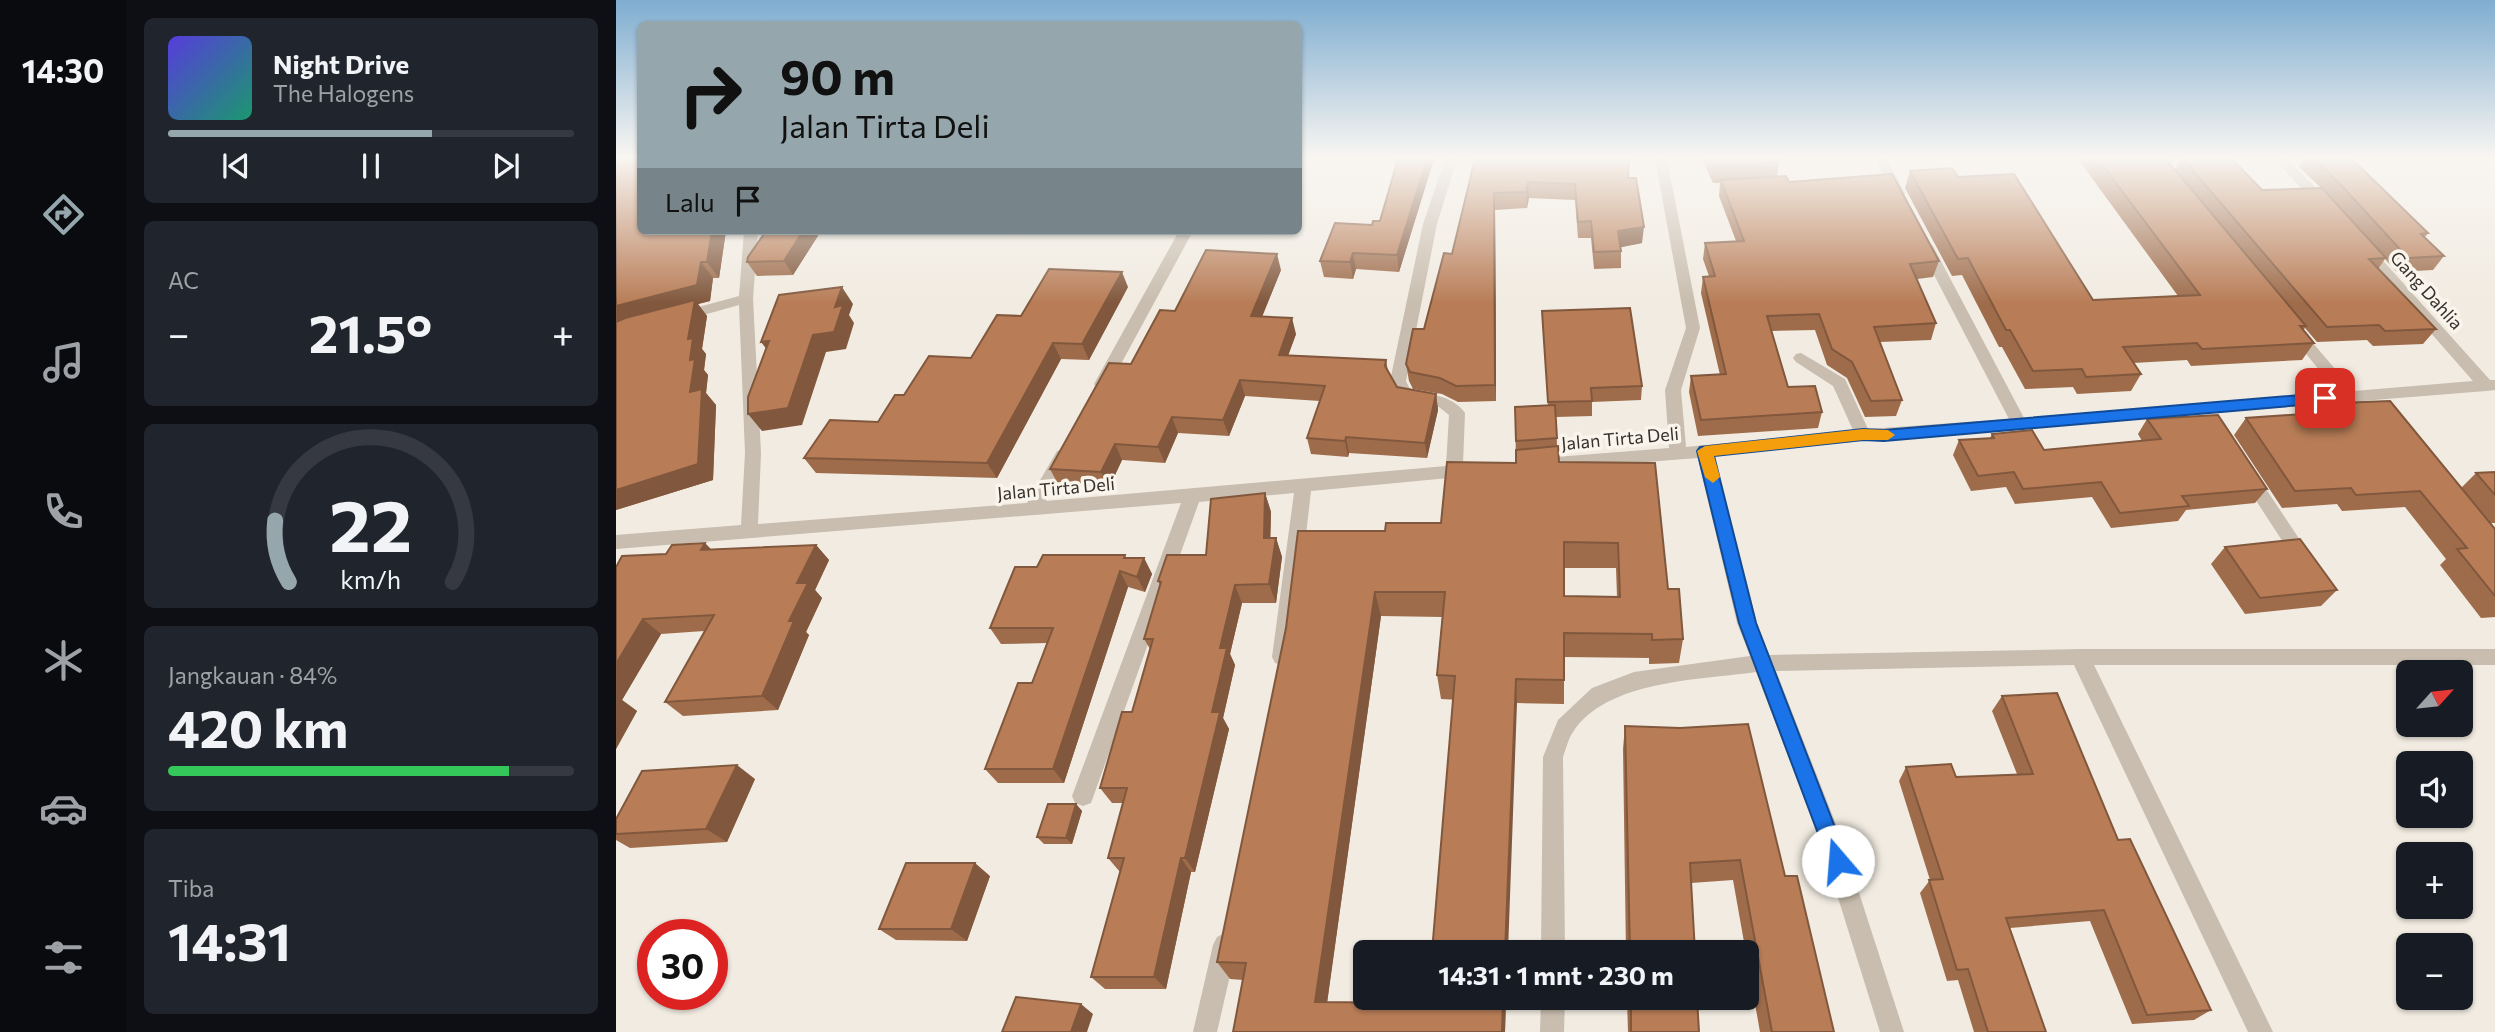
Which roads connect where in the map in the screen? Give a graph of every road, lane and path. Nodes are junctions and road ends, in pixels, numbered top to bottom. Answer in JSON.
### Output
{"nodes":[{"id":1,"x":1436,"y":207,"type":"edge"},
{"id":2,"x":1670,"y":207,"type":"edge"},
{"id":3,"x":2326,"y":207,"type":"edge"},
{"id":4,"x":2334,"y":215,"type":"edge"},
{"id":5,"x":1917,"y":227,"type":"edge"},
{"id":6,"x":751,"y":235,"type":"edge"},
{"id":7,"x":1184,"y":235,"type":"edge"},
{"id":8,"x":2352,"y":235,"type":"edge"},
{"id":9,"x":746,"y":299,"type":"junction"},
{"id":10,"x":667,"y":320,"type":"edge"},
{"id":11,"x":2289,"y":324,"type":"edge"},
{"id":12,"x":1801,"y":358,"type":"dead end"},
{"id":13,"x":2491,"y":385,"type":"edge"},
{"id":14,"x":2371,"y":395,"type":"junction"},
{"id":15,"x":2349,"y":396,"type":"junction"},
{"id":16,"x":1093,"y":401,"type":"edge"},
{"id":17,"x":2205,"y":408,"type":"junction"},
{"id":18,"x":2387,"y":416,"type":"edge"},
{"id":19,"x":2020,"y":423,"type":"junction"},
{"id":20,"x":2219,"y":430,"type":"edge"},
{"id":21,"x":1863,"y":435,"type":"junction"},
{"id":22,"x":1072,"y":437,"type":"edge"},
{"id":23,"x":1705,"y":451,"type":"junction"},
{"id":24,"x":1678,"y":452,"type":"junction"},
{"id":25,"x":2241,"y":464,"type":"edge"},
{"id":26,"x":1520,"y":466,"type":"edge"},
{"id":27,"x":1493,"y":468,"type":"edge"},
{"id":28,"x":1454,"y":471,"type":"junction"},
{"id":29,"x":1303,"y":487,"type":"junction"},
{"id":30,"x":1192,"y":496,"type":"junction"},
{"id":31,"x":1032,"y":510,"type":"junction"},
{"id":32,"x":749,"y":533,"type":"junction"},
{"id":33,"x":644,"y":540,"type":"junction"},
{"id":34,"x":616,"y":542,"type":"edge"},
{"id":35,"x":633,"y":560,"type":"edge"},
{"id":36,"x":2307,"y":565,"type":"edge"},
{"id":37,"x":2080,"y":657,"type":"junction"},
{"id":38,"x":2495,"y":657,"type":"edge"},
{"id":39,"x":1765,"y":663,"type":"junction"},
{"id":40,"x":1277,"y":680,"type":"edge"},
{"id":41,"x":1083,"y":796,"type":"dead end"},
{"id":42,"x":1228,"y":926,"type":"edge"},
{"id":43,"x":1553,"y":940,"type":"edge"},
{"id":44,"x":1552,"y":1010,"type":"edge"},
{"id":45,"x":1205,"y":1032,"type":"edge"},
{"id":46,"x":1552,"y":1032,"type":"edge"},
{"id":47,"x":1892,"y":1032,"type":"edge"},
{"id":48,"x":2261,"y":1032,"type":"edge"}],
"edges":[{"from":1,"to":28,"type":"street"},
{"from":2,"to":24,"type":"street"},
{"from":3,"to":4,"type":"street"},
{"from":5,"to":19,"type":"street"},
{"from":6,"to":9,"type":"street"},
{"from":7,"to":16,"type":"street"},
{"from":8,"to":13,"type":"street","name":"Gang Dahlia"},
{"from":9,"to":10,"type":"street"},
{"from":9,"to":32,"type":"street"},
{"from":11,"to":15,"type":"street"},
{"from":12,"to":21,"type":"street"},
{"from":13,"to":14,"type":"street","name":"Jalan Tirta Deli"},
{"from":14,"to":15,"type":"street","name":"Jalan Tirta Deli"},
{"from":14,"to":18,"type":"street"},
{"from":15,"to":17,"type":"street","name":"Jalan Tirta Deli"},
{"from":17,"to":19,"type":"street","name":"Jalan Tirta Deli"},
{"from":17,"to":20,"type":"street"},
{"from":19,"to":21,"type":"street","name":"Jalan Tirta Deli"},
{"from":21,"to":23,"type":"street","name":"Jalan Tirta Deli"},
{"from":22,"to":31,"type":"street"},
{"from":23,"to":24,"type":"street","name":"Jalan Tirta Deli"},
{"from":23,"to":39,"type":"street"},
{"from":24,"to":26,"type":"street","name":"Jalan Tirta Deli"},
{"from":25,"to":36,"type":"street"},
{"from":27,"to":28,"type":"street","name":"Jalan Tirta Deli"},
{"from":28,"to":29,"type":"street","name":"Jalan Tirta Deli"},
{"from":29,"to":30,"type":"street","name":"Jalan Tirta Deli"},
{"from":29,"to":40,"type":"street"},
{"from":30,"to":31,"type":"street","name":"Jalan Tirta Deli"},
{"from":30,"to":41,"type":"street"},
{"from":31,"to":32,"type":"street","name":"Jalan Tirta Deli"},
{"from":32,"to":33,"type":"street","name":"Jalan Tirta Deli"},
{"from":33,"to":34,"type":"street","name":"Jalan Tirta Deli"},
{"from":33,"to":35,"type":"street"},
{"from":37,"to":38,"type":"street"},
{"from":37,"to":39,"type":"street"},
{"from":37,"to":48,"type":"street"},
{"from":39,"to":43,"type":"street"},
{"from":39,"to":47,"type":"street"},
{"from":42,"to":45,"type":"street"},
{"from":44,"to":46,"type":"street"}]}
